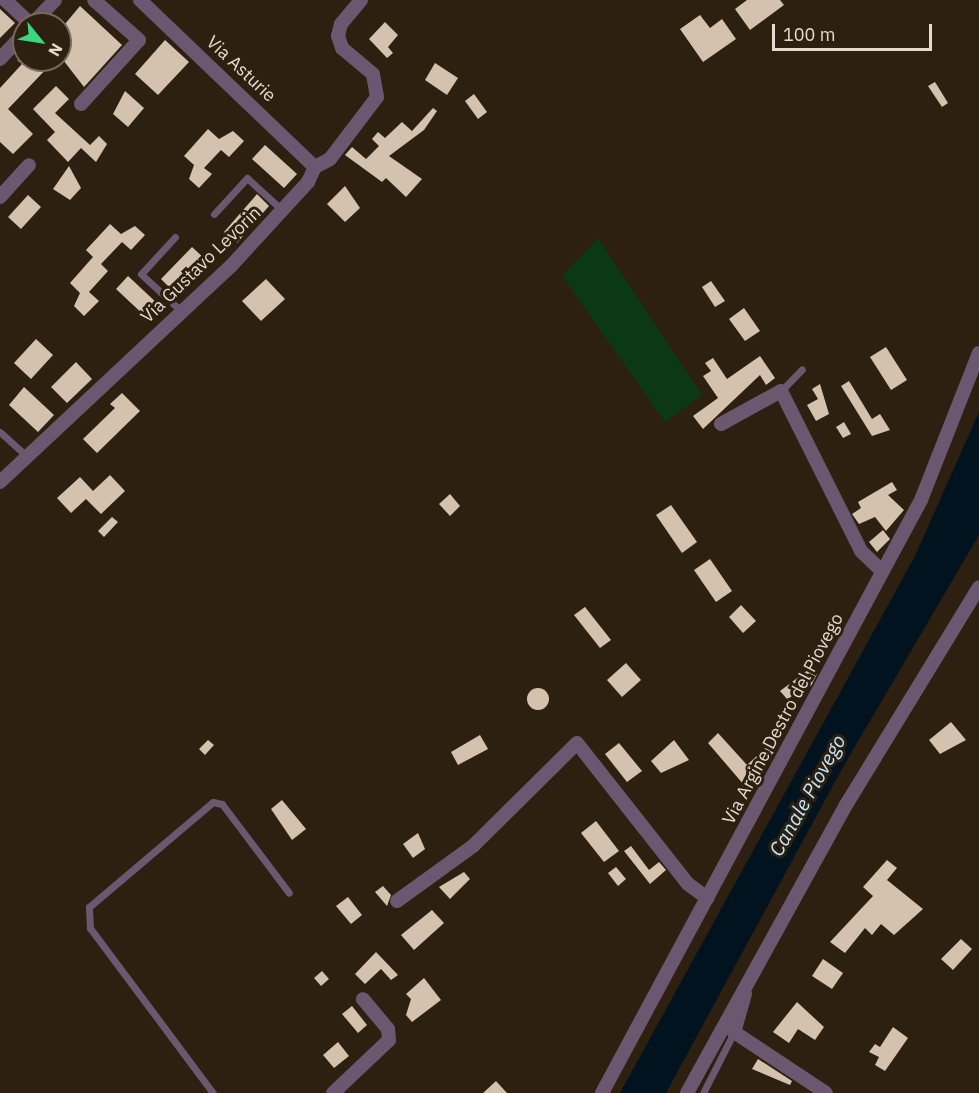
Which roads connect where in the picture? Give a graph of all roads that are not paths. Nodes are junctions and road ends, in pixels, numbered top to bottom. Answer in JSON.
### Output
{"nodes":[{"id":1,"x":5,"y":0,"type":"edge"},
{"id":2,"x":55,"y":0,"type":"edge"},
{"id":3,"x":94,"y":0,"type":"edge"},
{"id":4,"x":140,"y":0,"type":"edge"},
{"id":5,"x":361,"y":0,"type":"edge"},
{"id":6,"x":18,"y":12,"type":"edge"},
{"id":7,"x":44,"y":12,"type":"edge"},
{"id":8,"x":12,"y":46,"type":"edge"},
{"id":9,"x":0,"y":59,"type":"edge"},
{"id":10,"x":81,"y":104,"type":"dead end"},
{"id":11,"x":29,"y":165,"type":"dead end"},
{"id":12,"x":315,"y":167,"type":"junction"},
{"id":13,"x":0,"y":197,"type":"edge"},
{"id":14,"x":283,"y":211,"type":"junction"},
{"id":15,"x":214,"y":214,"type":"dead end"},
{"id":16,"x":175,"y":237,"type":"dead end"},
{"id":17,"x":181,"y":311,"type":"junction"},
{"id":18,"x":979,"y":354,"type":"edge"},
{"id":19,"x":802,"y":369,"type":"dead end"},
{"id":20,"x":781,"y":391,"type":"junction"},
{"id":21,"x":721,"y":424,"type":"dead end"},
{"id":22,"x":0,"y":432,"type":"edge"},
{"id":23,"x":27,"y":456,"type":"junction"},
{"id":24,"x":0,"y":482,"type":"edge"},
{"id":25,"x":882,"y":571,"type":"junction"},
{"id":26,"x":979,"y":587,"type":"edge"},
{"id":27,"x":289,"y":893,"type":"dead end"},
{"id":28,"x":707,"y":898,"type":"junction"},
{"id":29,"x":397,"y":901,"type":"dead end"},
{"id":30,"x":747,"y":980,"type":"junction"},
{"id":31,"x":363,"y":999,"type":"dead end"},
{"id":32,"x":734,"y":1032,"type":"junction"},
{"id":33,"x":336,"y":1092,"type":"edge"},
{"id":34,"x":213,"y":1093,"type":"edge"},
{"id":35,"x":602,"y":1093,"type":"edge"},
{"id":36,"x":687,"y":1093,"type":"edge"},
{"id":37,"x":703,"y":1093,"type":"edge"},
{"id":38,"x":826,"y":1093,"type":"edge"}],
"edges":[{"from":1,"to":6,"type":"street"},
{"from":2,"to":7,"type":"street"},
{"from":3,"to":10,"type":"street"},
{"from":4,"to":12,"type":"street","name":"Via Asturie"},
{"from":5,"to":12,"type":"street","name":"Via Gustavo Levorin"},
{"from":8,"to":9,"type":"street"},
{"from":11,"to":13,"type":"street"},
{"from":12,"to":14,"type":"street","name":"Via Gustavo Levorin"},
{"from":14,"to":15,"type":"lane"},
{"from":14,"to":17,"type":"street","name":"Via Gustavo Levorin"},
{"from":16,"to":17,"type":"lane"},
{"from":17,"to":23,"type":"street","name":"Via Gustavo Levorin"},
{"from":18,"to":25,"type":"street","name":"Via Argine Destro del Piovego"},
{"from":19,"to":20,"type":"lane"},
{"from":20,"to":21,"type":"street"},
{"from":20,"to":25,"type":"street"},
{"from":22,"to":23,"type":"lane"},
{"from":23,"to":24,"type":"street","name":"Via Gustavo Levorin"},
{"from":25,"to":28,"type":"street","name":"Via Argine Destro del Piovego"},
{"from":26,"to":30,"type":"street"},
{"from":27,"to":34,"type":"lane"},
{"from":28,"to":29,"type":"street"},
{"from":28,"to":35,"type":"street","name":"Via Argine Destro del Piovego"},
{"from":30,"to":32,"type":"street"},
{"from":30,"to":36,"type":"street"},
{"from":31,"to":33,"type":"street"},
{"from":32,"to":37,"type":"lane"},
{"from":32,"to":38,"type":"street"}]}
